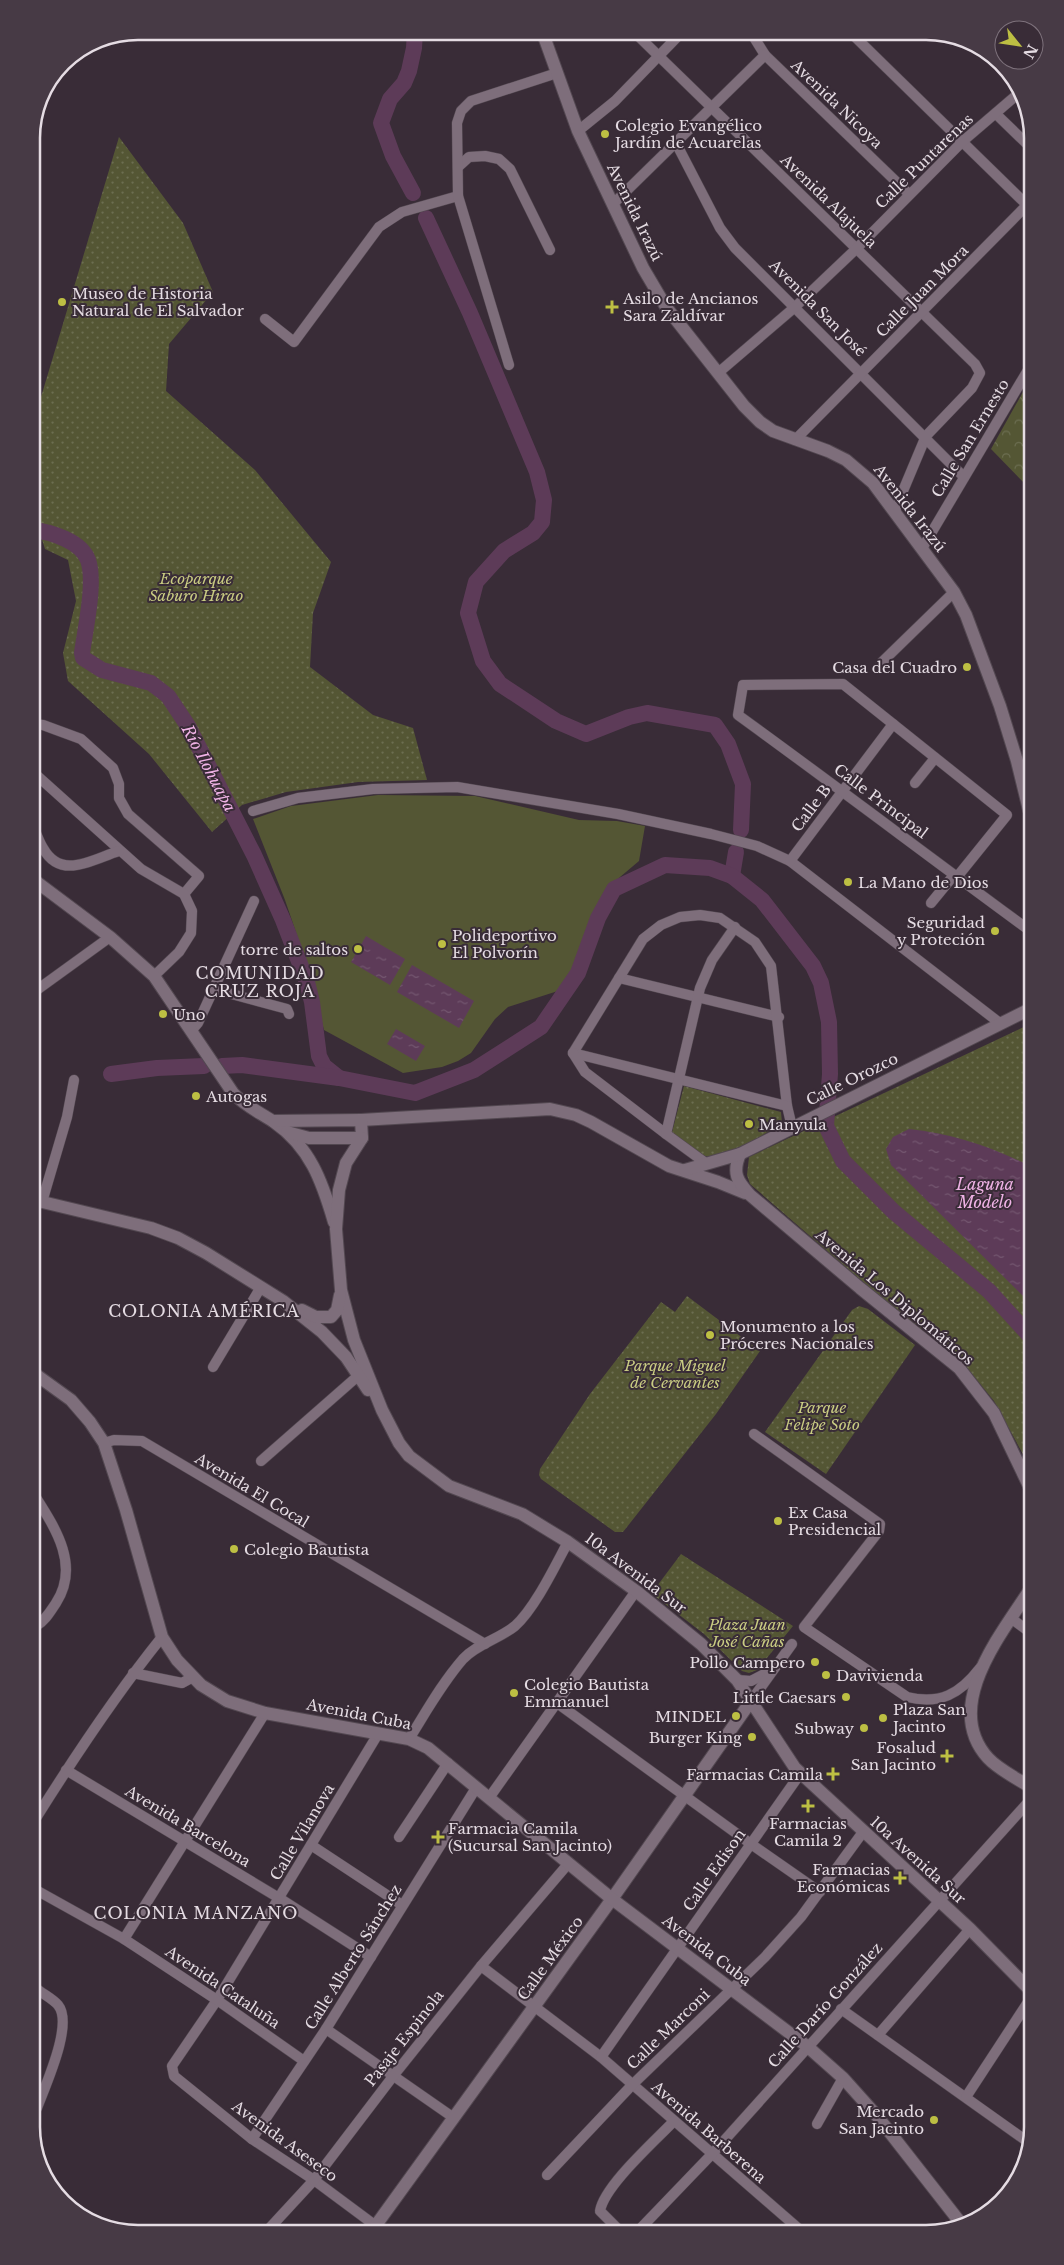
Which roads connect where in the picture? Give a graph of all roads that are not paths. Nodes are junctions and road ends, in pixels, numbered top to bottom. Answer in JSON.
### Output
{"nodes":[{"id":1,"x":545,"y":40,"type":"edge"},
{"id":2,"x":643,"y":40,"type":"edge"},
{"id":3,"x":674,"y":40,"type":"edge"},
{"id":4,"x":755,"y":40,"type":"edge"},
{"id":5,"x":856,"y":40,"type":"edge"},
{"id":6,"x":658,"y":55,"type":"junction"},
{"id":7,"x":765,"y":55,"type":"junction"},
{"id":8,"x":557,"y":72,"type":"junction"},
{"id":9,"x":1015,"y":97,"type":"edge"},
{"id":10,"x":713,"y":108,"type":"junction"},
{"id":11,"x":996,"y":114,"type":"junction"},
{"id":12,"x":578,"y":131,"type":"junction"},
{"id":13,"x":963,"y":141,"type":"junction"},
{"id":14,"x":1024,"y":141,"type":"edge"},
{"id":15,"x":676,"y":143,"type":"junction"},
{"id":16,"x":458,"y":167,"type":"junction"},
{"id":17,"x":909,"y":194,"type":"junction"},
{"id":18,"x":458,"y":196,"type":"junction"},
{"id":19,"x":1024,"y":202,"type":"edge"},
{"id":20,"x":613,"y":204,"type":"junction"},
{"id":21,"x":1024,"y":208,"type":"edge"},
{"id":22,"x":856,"y":249,"type":"junction"},
{"id":23,"x":550,"y":250,"type":"dead end"},
{"id":24,"x":795,"y":307,"type":"junction"},
{"id":25,"x":922,"y":313,"type":"junction"},
{"id":26,"x":265,"y":319,"type":"dead end"},
{"id":27,"x":509,"y":365,"type":"dead end"},
{"id":28,"x":861,"y":372,"type":"junction"},
{"id":29,"x":718,"y":373,"type":"junction"},
{"id":30,"x":1024,"y":377,"type":"edge"},
{"id":31,"x":926,"y":436,"type":"junction"},
{"id":32,"x":795,"y":440,"type":"junction"},
{"id":33,"x":964,"y":477,"type":"junction"},
{"id":34,"x":895,"y":510,"type":"junction"},
{"id":35,"x":922,"y":547,"type":"junction"},
{"id":36,"x":954,"y":592,"type":"junction"},
{"id":37,"x":881,"y":663,"type":"dead end"},
{"id":38,"x":893,"y":724,"type":"junction"},
{"id":39,"x":40,"y":726,"type":"edge"},
{"id":40,"x":935,"y":758,"type":"junction"},
{"id":41,"x":40,"y":778,"type":"edge"},
{"id":42,"x":915,"y":783,"type":"dead end"},
{"id":43,"x":843,"y":791,"type":"junction"},
{"id":44,"x":1024,"y":792,"type":"edge"},
{"id":45,"x":253,"y":811,"type":"dead end"},
{"id":46,"x":40,"y":842,"type":"edge"},
{"id":47,"x":119,"y":851,"type":"junction"},
{"id":48,"x":790,"y":861,"type":"junction"},
{"id":49,"x":956,"y":876,"type":"junction"},
{"id":50,"x":40,"y":884,"type":"edge"},
{"id":51,"x":184,"y":894,"type":"junction"},
{"id":52,"x":254,"y":901,"type":"dead end"},
{"id":53,"x":931,"y":903,"type":"dead end"},
{"id":54,"x":1024,"y":926,"type":"edge"},
{"id":55,"x":735,"y":927,"type":"junction"},
{"id":56,"x":110,"y":937,"type":"junction"},
{"id":57,"x":154,"y":976,"type":"junction"},
{"id":58,"x":619,"y":978,"type":"junction"},
{"id":59,"x":40,"y":988,"type":"edge"},
{"id":60,"x":213,"y":989,"type":"junction"},
{"id":61,"x":698,"y":998,"type":"junction"},
{"id":62,"x":1024,"y":1012,"type":"edge"},
{"id":63,"x":289,"y":1014,"type":"dead end"},
{"id":64,"x":778,"y":1017,"type":"junction"},
{"id":65,"x":1001,"y":1024,"type":"junction"},
{"id":66,"x":192,"y":1030,"type":"junction"},
{"id":67,"x":573,"y":1053,"type":"junction"},
{"id":68,"x":680,"y":1079,"type":"junction"},
{"id":69,"x":74,"y":1080,"type":"dead end"},
{"id":70,"x":787,"y":1106,"type":"junction"},
{"id":71,"x":383,"y":1119,"type":"junction"},
{"id":72,"x":361,"y":1120,"type":"junction"},
{"id":73,"x":273,"y":1121,"type":"junction"},
{"id":74,"x":792,"y":1127,"type":"junction"},
{"id":75,"x":287,"y":1132,"type":"junction"},
{"id":76,"x":666,"y":1134,"type":"junction"},
{"id":77,"x":362,"y":1138,"type":"junction"},
{"id":78,"x":740,"y":1154,"type":"junction"},
{"id":79,"x":707,"y":1164,"type":"junction"},
{"id":80,"x":685,"y":1170,"type":"junction"},
{"id":81,"x":40,"y":1195,"type":"edge"},
{"id":82,"x":750,"y":1195,"type":"junction"},
{"id":83,"x":40,"y":1201,"type":"edge"},
{"id":84,"x":336,"y":1229,"type":"junction"},
{"id":85,"x":261,"y":1287,"type":"junction"},
{"id":86,"x":341,"y":1290,"type":"junction"},
{"id":87,"x":283,"y":1301,"type":"junction"},
{"id":88,"x":212,"y":1367,"type":"dead end"},
{"id":89,"x":359,"y":1375,"type":"junction"},
{"id":90,"x":40,"y":1378,"type":"edge"},
{"id":91,"x":382,"y":1410,"type":"junction"},
{"id":92,"x":754,"y":1434,"type":"dead end"},
{"id":93,"x":104,"y":1444,"type":"junction"},
{"id":94,"x":261,"y":1461,"type":"dead end"},
{"id":95,"x":1024,"y":1475,"type":"edge"},
{"id":96,"x":40,"y":1505,"type":"edge"},
{"id":97,"x":568,"y":1542,"type":"junction"},
{"id":98,"x":636,"y":1591,"type":"junction"},
{"id":99,"x":1024,"y":1599,"type":"edge"},
{"id":100,"x":1012,"y":1619,"type":"junction"},
{"id":101,"x":40,"y":1623,"type":"edge"},
{"id":102,"x":1024,"y":1627,"type":"edge"},
{"id":103,"x":162,"y":1637,"type":"junction"},
{"id":104,"x":485,"y":1644,"type":"junction"},
{"id":105,"x":792,"y":1644,"type":"dead end"},
{"id":106,"x":775,"y":1666,"type":"junction"},
{"id":107,"x":982,"y":1666,"type":"junction"},
{"id":108,"x":133,"y":1673,"type":"junction"},
{"id":109,"x":193,"y":1677,"type":"junction"},
{"id":110,"x":738,"y":1680,"type":"junction"},
{"id":111,"x":751,"y":1700,"type":"junction"},
{"id":112,"x":557,"y":1702,"type":"junction"},
{"id":113,"x":265,"y":1714,"type":"junction"},
{"id":114,"x":378,"y":1734,"type":"junction"},
{"id":115,"x":409,"y":1739,"type":"junction"},
{"id":116,"x":448,"y":1763,"type":"junction"},
{"id":117,"x":66,"y":1770,"type":"junction"},
{"id":118,"x":800,"y":1774,"type":"junction"},
{"id":119,"x":1024,"y":1783,"type":"edge"},
{"id":120,"x":476,"y":1788,"type":"junction"},
{"id":121,"x":685,"y":1796,"type":"junction"},
{"id":122,"x":489,"y":1798,"type":"junction"},
{"id":123,"x":1024,"y":1807,"type":"edge"},
{"id":124,"x":40,"y":1812,"type":"edge"},
{"id":125,"x":863,"y":1832,"type":"junction"},
{"id":126,"x":399,"y":1837,"type":"dead end"},
{"id":127,"x":184,"y":1842,"type":"junction"},
{"id":128,"x":751,"y":1844,"type":"junction"},
{"id":129,"x":311,"y":1845,"type":"junction"},
{"id":130,"x":568,"y":1864,"type":"junction"},
{"id":131,"x":40,"y":1892,"type":"edge"},
{"id":132,"x":820,"y":1892,"type":"junction"},
{"id":133,"x":279,"y":1898,"type":"junction"},
{"id":134,"x":612,"y":1899,"type":"junction"},
{"id":135,"x":938,"y":1900,"type":"junction"},
{"id":136,"x":402,"y":1905,"type":"junction"},
{"id":137,"x":970,"y":1930,"type":"junction"},
{"id":138,"x":124,"y":1939,"type":"junction"},
{"id":139,"x":678,"y":1949,"type":"junction"},
{"id":140,"x":371,"y":1957,"type":"junction"},
{"id":141,"x":481,"y":1966,"type":"junction"},
{"id":142,"x":1024,"y":1986,"type":"edge"},
{"id":143,"x":731,"y":1989,"type":"junction"},
{"id":144,"x":40,"y":1992,"type":"edge"},
{"id":145,"x":217,"y":2000,"type":"junction"},
{"id":146,"x":1024,"y":2006,"type":"edge"},
{"id":147,"x":534,"y":2007,"type":"junction"},
{"id":148,"x":841,"y":2009,"type":"junction"},
{"id":149,"x":326,"y":2029,"type":"junction"},
{"id":150,"x":878,"y":2034,"type":"junction"},
{"id":151,"x":808,"y":2047,"type":"junction"},
{"id":152,"x":601,"y":2057,"type":"junction"},
{"id":153,"x":304,"y":2061,"type":"junction"},
{"id":154,"x":172,"y":2071,"type":"joint"},
{"id":155,"x":394,"y":2075,"type":"junction"},
{"id":156,"x":843,"y":2078,"type":"junction"},
{"id":157,"x":632,"y":2086,"type":"junction"},
{"id":158,"x":966,"y":2097,"type":"junction"},
{"id":159,"x":40,"y":2100,"type":"edge"},
{"id":160,"x":454,"y":2118,"type":"junction"},
{"id":161,"x":674,"y":2121,"type":"junction"},
{"id":162,"x":818,"y":2124,"type":"dead end"},
{"id":163,"x":1023,"y":2138,"type":"edge"},
{"id":164,"x":252,"y":2139,"type":"junction"},
{"id":165,"x":712,"y":2154,"type":"junction"},
{"id":166,"x":547,"y":2175,"type":"dead end"},
{"id":167,"x":314,"y":2180,"type":"junction"},
{"id":168,"x":958,"y":2220,"type":"edge"},
{"id":169,"x":272,"y":2225,"type":"edge"},
{"id":170,"x":371,"y":2225,"type":"edge"},
{"id":171,"x":380,"y":2225,"type":"edge"},
{"id":172,"x":614,"y":2225,"type":"edge"},
{"id":173,"x":644,"y":2225,"type":"edge"},
{"id":174,"x":785,"y":2225,"type":"edge"}],
"edges":[{"from":1,"to":8,"type":"main road","name":"Avenida Irazú"},
{"from":2,"to":6,"type":"street","name":"Avenida Alajuela"},
{"from":3,"to":6,"type":"street"},
{"from":4,"to":7,"type":"street","name":"Avenida Nicoya"},
{"from":5,"to":13,"type":"street"},
{"from":6,"to":10,"type":"street","name":"Avenida Alajuela"},
{"from":6,"to":12,"type":"street"},
{"from":7,"to":10,"type":"street"},
{"from":7,"to":17,"type":"street","name":"Avenida Nicoya"},
{"from":8,"to":12,"type":"main road","name":"Avenida Irazú"},
{"from":8,"to":16,"type":"street"},
{"from":9,"to":11,"type":"street","name":"Calle Puntarenas"},
{"from":10,"to":15,"type":"street"},
{"from":10,"to":22,"type":"street","name":"Avenida Alajuela"},
{"from":11,"to":13,"type":"street","name":"Calle Puntarenas"},
{"from":11,"to":14,"type":"street"},
{"from":12,"to":20,"type":"main road","name":"Avenida Irazú"},
{"from":13,"to":17,"type":"street","name":"Calle Puntarenas"},
{"from":13,"to":19,"type":"street"},
{"from":15,"to":20,"type":"street"},
{"from":15,"to":24,"type":"street","name":"Avenida San José"},
{"from":16,"to":18,"type":"street"},
{"from":16,"to":23,"type":"street"},
{"from":17,"to":22,"type":"street","name":"Calle Puntarenas"},
{"from":18,"to":26,"type":"street"},
{"from":18,"to":27,"type":"street"},
{"from":20,"to":29,"type":"main road","name":"Avenida Irazú"},
{"from":21,"to":25,"type":"street","name":"Calle Juan Mora"},
{"from":22,"to":24,"type":"street","name":"Calle Puntarenas"},
{"from":22,"to":25,"type":"street","name":"Avenida Alajuela"},
{"from":24,"to":28,"type":"street","name":"Avenida San José"},
{"from":24,"to":29,"type":"street","name":"Calle Puntarenas"},
{"from":25,"to":28,"type":"street","name":"Calle Juan Mora"},
{"from":25,"to":31,"type":"street","name":"Avenida Alajuela"},
{"from":28,"to":31,"type":"street","name":"Avenida San José"},
{"from":28,"to":32,"type":"street","name":"Calle Juan Mora"},
{"from":29,"to":32,"type":"main road","name":"Avenida Irazú"},
{"from":30,"to":33,"type":"street","name":"Calle San Ernesto"},
{"from":31,"to":33,"type":"street","name":"Avenida San José"},
{"from":31,"to":34,"type":"street"},
{"from":32,"to":34,"type":"main road","name":"Avenida Irazú"},
{"from":33,"to":35,"type":"street","name":"Calle San Ernesto"},
{"from":34,"to":35,"type":"main road","name":"Avenida Irazú"},
{"from":35,"to":36,"type":"main road","name":"Avenida Irazú"},
{"from":36,"to":37,"type":"street"},
{"from":36,"to":44,"type":"main road","name":"Avenida Irazú"},
{"from":38,"to":40,"type":"street"},
{"from":38,"to":43,"type":"street","name":"Calle B"},
{"from":38,"to":43,"type":"street","name":"Calle Principal"},
{"from":39,"to":51,"type":"street"},
{"from":40,"to":42,"type":"street"},
{"from":40,"to":49,"type":"street"},
{"from":41,"to":47,"type":"street"},
{"from":43,"to":48,"type":"street","name":"Calle B"},
{"from":43,"to":49,"type":"street","name":"Calle Principal"},
{"from":45,"to":48,"type":"street"},
{"from":46,"to":47,"type":"street"},
{"from":47,"to":51,"type":"street"},
{"from":48,"to":65,"type":"street"},
{"from":49,"to":53,"type":"street"},
{"from":49,"to":54,"type":"street","name":"Calle Principal"},
{"from":50,"to":56,"type":"main road"},
{"from":51,"to":57,"type":"street"},
{"from":52,"to":60,"type":"street"},
{"from":55,"to":58,"type":"street"},
{"from":55,"to":61,"type":"street"},
{"from":55,"to":64,"type":"street"},
{"from":56,"to":57,"type":"main road"},
{"from":56,"to":59,"type":"street"},
{"from":57,"to":66,"type":"main road"},
{"from":58,"to":61,"type":"street"},
{"from":58,"to":67,"type":"street"},
{"from":60,"to":63,"type":"street"},
{"from":60,"to":66,"type":"street"},
{"from":61,"to":64,"type":"street"},
{"from":61,"to":68,"type":"street"},
{"from":62,"to":65,"type":"main road","name":"Calle Orozco"},
{"from":64,"to":70,"type":"street"},
{"from":65,"to":74,"type":"main road","name":"Calle Orozco"},
{"from":66,"to":73,"type":"main road"},
{"from":67,"to":68,"type":"street"},
{"from":67,"to":76,"type":"street"},
{"from":68,"to":70,"type":"street"},
{"from":68,"to":76,"type":"street"},
{"from":69,"to":81,"type":"street"},
{"from":70,"to":74,"type":"street"},
{"from":71,"to":72,"type":"main road","name":"Avenida Los Diplomáticos"},
{"from":71,"to":77,"type":"main road"},
{"from":71,"to":80,"type":"main road","name":"Avenida Los Diplomáticos"},
{"from":72,"to":73,"type":"main road","name":"Avenida Los Diplomáticos"},
{"from":72,"to":77,"type":"main road"},
{"from":73,"to":75,"type":"main road"},
{"from":74,"to":78,"type":"main road","name":"Calle Orozco"},
{"from":75,"to":77,"type":"main road"},
{"from":75,"to":84,"type":"main road"},
{"from":76,"to":79,"type":"street"},
{"from":77,"to":84,"type":"main road"},
{"from":78,"to":79,"type":"main road","name":"Calle Orozco"},
{"from":78,"to":82,"type":"main road","name":"Avenida Los Diplomáticos"},
{"from":79,"to":80,"type":"main road","name":"Calle Orozco"},
{"from":80,"to":82,"type":"main road","name":"Avenida Los Diplomáticos"},
{"from":82,"to":95,"type":"main road","name":"Avenida Los Diplomáticos"},
{"from":83,"to":85,"type":"main road","name":"10a Avenida Sur"},
{"from":84,"to":86,"type":"main road"},
{"from":85,"to":87,"type":"main road","name":"10a Avenida Sur"},
{"from":85,"to":88,"type":"street"},
{"from":86,"to":87,"type":"main road","name":"10a Avenida Sur"},
{"from":86,"to":91,"type":"main road","name":"10a Avenida Sur"},
{"from":87,"to":89,"type":"main road","name":"10a Avenida Sur"},
{"from":89,"to":91,"type":"main road","name":"10a Avenida Sur"},
{"from":89,"to":94,"type":"street"},
{"from":90,"to":93,"type":"main road","name":"Avenida Cuba"},
{"from":91,"to":97,"type":"main road","name":"10a Avenida Sur"},
{"from":92,"to":107,"type":"street"},
{"from":93,"to":103,"type":"main road","name":"Avenida Cuba"},
{"from":93,"to":104,"type":"street","name":"Avenida El Cocal"},
{"from":96,"to":101,"type":"street"},
{"from":97,"to":98,"type":"main road","name":"10a Avenida Sur"},
{"from":97,"to":104,"type":"street"},
{"from":98,"to":110,"type":"main road","name":"10a Avenida Sur"},
{"from":98,"to":112,"type":"street"},
{"from":99,"to":100,"type":"main road"},
{"from":100,"to":102,"type":"street"},
{"from":100,"to":107,"type":"main road"},
{"from":103,"to":108,"type":"street"},
{"from":103,"to":109,"type":"main road","name":"Avenida Cuba"},
{"from":104,"to":115,"type":"street"},
{"from":105,"to":106,"type":"street"},
{"from":106,"to":110,"type":"street"},
{"from":106,"to":111,"type":"street"},
{"from":107,"to":119,"type":"main road"},
{"from":108,"to":109,"type":"street"},
{"from":108,"to":117,"type":"street"},
{"from":109,"to":113,"type":"main road","name":"Avenida Cuba"},
{"from":110,"to":111,"type":"main road","name":"10a Avenida Sur"},
{"from":111,"to":118,"type":"main road","name":"10a Avenida Sur"},
{"from":111,"to":121,"type":"main road","name":"Calle México"},
{"from":112,"to":121,"type":"street"},
{"from":112,"to":122,"type":"street"},
{"from":113,"to":114,"type":"main road","name":"Avenida Cuba"},
{"from":113,"to":127,"type":"street"},
{"from":114,"to":115,"type":"main road","name":"Avenida Cuba"},
{"from":114,"to":129,"type":"street","name":"Calle Vilanova"},
{"from":115,"to":116,"type":"main road","name":"Avenida Cuba"},
{"from":116,"to":120,"type":"main road","name":"Avenida Cuba"},
{"from":116,"to":126,"type":"street"},
{"from":117,"to":124,"type":"street"},
{"from":117,"to":127,"type":"street","name":"Avenida Barcelona"},
{"from":118,"to":125,"type":"main road","name":"10a Avenida Sur"},
{"from":118,"to":128,"type":"street","name":"Calle Edison"},
{"from":120,"to":122,"type":"main road","name":"Avenida Cuba"},
{"from":120,"to":136,"type":"street","name":"Calle Alberto Sánchez"},
{"from":121,"to":128,"type":"street"},
{"from":121,"to":134,"type":"main road","name":"Calle México"},
{"from":122,"to":130,"type":"main road","name":"Avenida Cuba"},
{"from":123,"to":135,"type":"street","name":"Calle Darío González"},
{"from":125,"to":132,"type":"street","name":"Calle Marconi"},
{"from":125,"to":135,"type":"main road","name":"10a Avenida Sur"},
{"from":127,"to":133,"type":"street","name":"Avenida Barcelona"},
{"from":127,"to":138,"type":"street"},
{"from":128,"to":132,"type":"street"},
{"from":128,"to":139,"type":"street","name":"Calle Edison"},
{"from":129,"to":133,"type":"street","name":"Calle Vilanova"},
{"from":129,"to":136,"type":"street"},
{"from":130,"to":134,"type":"main road","name":"Avenida Cuba"},
{"from":130,"to":141,"type":"street","name":"Pasaje Espinola"},
{"from":131,"to":138,"type":"street","name":"Avenida Cataluña"},
{"from":132,"to":143,"type":"street","name":"Calle Marconi"},
{"from":133,"to":140,"type":"street","name":"Avenida Barcelona"},
{"from":133,"to":145,"type":"street","name":"Calle Vilanova"},
{"from":134,"to":139,"type":"main road","name":"Avenida Cuba"},
{"from":134,"to":147,"type":"main road","name":"Calle México"},
{"from":135,"to":137,"type":"main road","name":"10a Avenida Sur"},
{"from":135,"to":148,"type":"street","name":"Calle Darío González"},
{"from":136,"to":140,"type":"street","name":"Calle Alberto Sánchez"},
{"from":137,"to":142,"type":"main road","name":"10a Avenida Sur"},
{"from":137,"to":150,"type":"street"},
{"from":138,"to":145,"type":"street","name":"Avenida Cataluña"},
{"from":139,"to":143,"type":"main road","name":"Avenida Cuba"},
{"from":139,"to":152,"type":"street","name":"Calle Edison"},
{"from":140,"to":149,"type":"street","name":"Calle Alberto Sánchez"},
{"from":141,"to":147,"type":"street","name":"Avenida Barberena"},
{"from":141,"to":155,"type":"street","name":"Pasaje Espinola"},
{"from":143,"to":151,"type":"main road","name":"Avenida Cuba"},
{"from":143,"to":157,"type":"street","name":"Calle Marconi"},
{"from":144,"to":159,"type":"street"},
{"from":145,"to":153,"type":"street","name":"Avenida Cataluña"},
{"from":145,"to":154,"type":"street","name":"Calle Vilanova"},
{"from":146,"to":158,"type":"street"},
{"from":147,"to":152,"type":"street","name":"Avenida Barberena"},
{"from":147,"to":160,"type":"main road","name":"Calle México"},
{"from":148,"to":150,"type":"street"},
{"from":148,"to":151,"type":"street","name":"Calle Darío González"},
{"from":149,"to":153,"type":"street","name":"Calle Alberto Sánchez"},
{"from":149,"to":155,"type":"street"},
{"from":150,"to":158,"type":"street"},
{"from":151,"to":156,"type":"main road","name":"Avenida Cuba"},
{"from":151,"to":165,"type":"street","name":"Calle Darío González"},
{"from":152,"to":157,"type":"street","name":"Avenida Barberena"},
{"from":153,"to":164,"type":"street","name":"Calle Alberto Sánchez"},
{"from":154,"to":164,"type":"street","name":"Avenida Aseseco"},
{"from":155,"to":160,"type":"street"},
{"from":155,"to":167,"type":"street","name":"Pasaje Espinola"},
{"from":156,"to":162,"type":"street"},
{"from":156,"to":168,"type":"main road","name":"Avenida Cuba"},
{"from":157,"to":161,"type":"street","name":"Avenida Barberena"},
{"from":157,"to":166,"type":"street","name":"Calle Marconi"},
{"from":158,"to":163,"type":"street"},
{"from":160,"to":171,"type":"main road","name":"Calle México"},
{"from":161,"to":165,"type":"street","name":"Avenida Barberena"},
{"from":161,"to":172,"type":"street"},
{"from":164,"to":167,"type":"street","name":"Avenida Aseseco"},
{"from":165,"to":173,"type":"street","name":"Calle Darío González"},
{"from":165,"to":174,"type":"street","name":"Avenida Barberena"},
{"from":167,"to":169,"type":"street","name":"Pasaje Espinola"},
{"from":167,"to":170,"type":"street","name":"Avenida Aseseco"}]}
